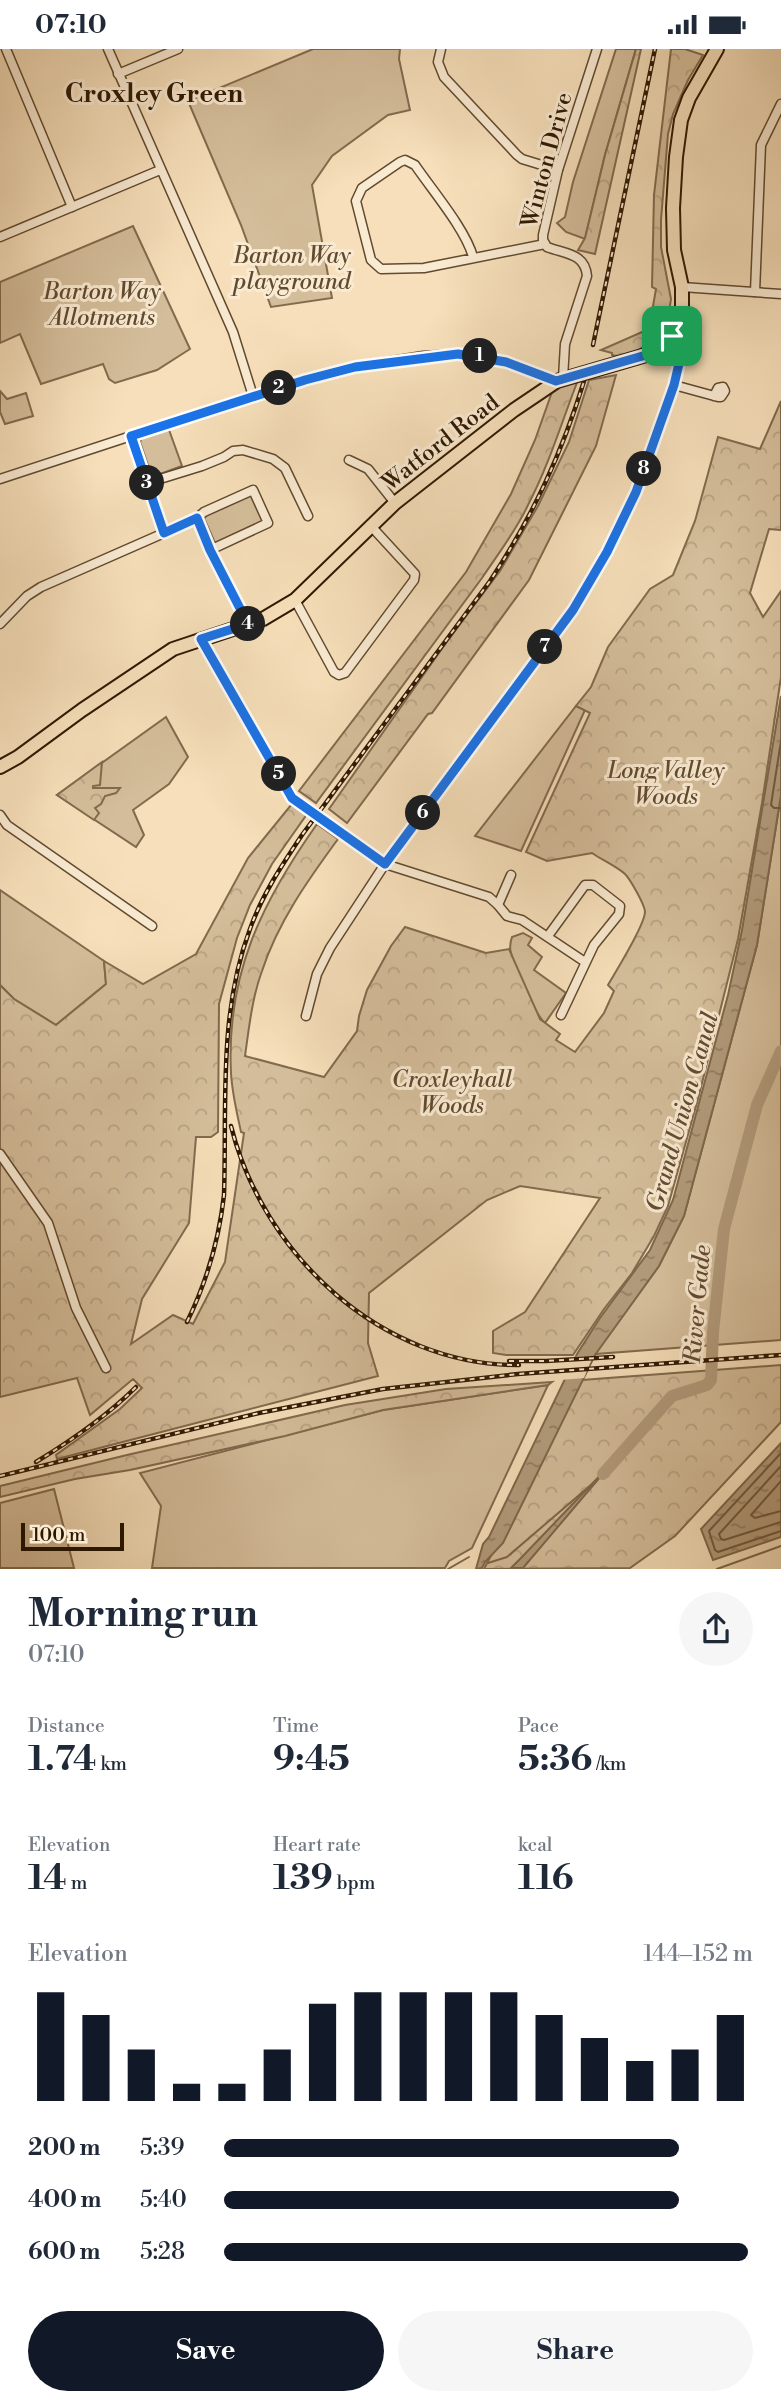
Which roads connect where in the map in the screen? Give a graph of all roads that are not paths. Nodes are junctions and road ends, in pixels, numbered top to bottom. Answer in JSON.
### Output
{"nodes":[{"id":1,"x":6,"y":49,"type":"edge"},
{"id":2,"x":108,"y":49,"type":"edge"},
{"id":3,"x":178,"y":49,"type":"edge"},
{"id":4,"x":441,"y":49,"type":"edge"},
{"id":5,"x":597,"y":49,"type":"edge"},
{"id":6,"x":717,"y":49,"type":"edge"},
{"id":7,"x":118,"y":74,"type":"junction"},
{"id":8,"x":781,"y":104,"type":"edge"},
{"id":9,"x":160,"y":170,"type":"junction"},
{"id":10,"x":558,"y":170,"type":"junction"},
{"id":11,"x":72,"y":207,"type":"junction"},
{"id":12,"x":0,"y":237,"type":"edge"},
{"id":13,"x":545,"y":244,"type":"junction"},
{"id":14,"x":473,"y":257,"type":"junction"},
{"id":15,"x":682,"y":287,"type":"junction"},
{"id":16,"x":755,"y":292,"type":"junction"},
{"id":17,"x":781,"y":294,"type":"edge"},
{"id":18,"x":672,"y":336,"type":"junction"},
{"id":19,"x":560,"y":379,"type":"junction"},
{"id":20,"x":674,"y":385,"type":"junction"},
{"id":21,"x":253,"y":396,"type":"junction"},
{"id":22,"x":715,"y":396,"type":"dead end"},
{"id":23,"x":131,"y":436,"type":"junction"},
{"id":24,"x":349,"y":460,"type":"dead end"},
{"id":25,"x":0,"y":479,"type":"edge"},
{"id":26,"x":147,"y":484,"type":"junction"},
{"id":27,"x":395,"y":503,"type":"junction"},
{"id":28,"x":308,"y":516,"type":"dead end"},
{"id":29,"x":197,"y":518,"type":"junction"},
{"id":30,"x":370,"y":525,"type":"junction"},
{"id":31,"x":164,"y":533,"type":"junction"},
{"id":32,"x":210,"y":550,"type":"junction"},
{"id":33,"x":295,"y":600,"type":"junction"},
{"id":34,"x":0,"y":624,"type":"edge"},
{"id":35,"x":248,"y":624,"type":"junction"},
{"id":36,"x":201,"y":639,"type":"junction"},
{"id":37,"x":0,"y":767,"type":"edge"},
{"id":38,"x":0,"y":815,"type":"edge"},
{"id":39,"x":385,"y":864,"type":"junction"},
{"id":40,"x":511,"y":876,"type":"dead end"},
{"id":41,"x":498,"y":905,"type":"junction"},
{"id":42,"x":152,"y":926,"type":"dead end"},
{"id":43,"x":548,"y":936,"type":"junction"},
{"id":44,"x":586,"y":962,"type":"junction"},
{"id":45,"x":561,"y":1014,"type":"dead end"},
{"id":46,"x":306,"y":1016,"type":"dead end"},
{"id":47,"x":0,"y":1154,"type":"edge"},
{"id":48,"x":106,"y":1368,"type":"dead end"}],
"edges":[{"from":1,"to":11,"type":"street"},
{"from":2,"to":7,"type":"street"},
{"from":3,"to":7,"type":"street"},
{"from":4,"to":10,"type":"street"},
{"from":5,"to":10,"type":"street","name":"Winton Drive"},
{"from":6,"to":15,"type":"main road"},
{"from":7,"to":9,"type":"street"},
{"from":8,"to":16,"type":"street"},
{"from":9,"to":11,"type":"street"},
{"from":9,"to":21,"type":"street"},
{"from":10,"to":13,"type":"street","name":"Winton Drive"},
{"from":11,"to":12,"type":"street"},
{"from":13,"to":14,"type":"street"},
{"from":13,"to":19,"type":"street","name":"Winton Drive"},
{"from":14,"to":14,"type":"street"},
{"from":15,"to":16,"type":"street"},
{"from":15,"to":18,"type":"main road"},
{"from":16,"to":17,"type":"street"},
{"from":18,"to":19,"type":"main road","name":"Watford Road"},
{"from":18,"to":20,"type":"street"},
{"from":19,"to":21,"type":"street"},
{"from":19,"to":27,"type":"main road","name":"Watford Road"},
{"from":20,"to":22,"type":"street"},
{"from":20,"to":39,"type":"street"},
{"from":21,"to":23,"type":"street"},
{"from":23,"to":25,"type":"street"},
{"from":23,"to":26,"type":"street"},
{"from":24,"to":27,"type":"street"},
{"from":26,"to":28,"type":"street"},
{"from":26,"to":31,"type":"street"},
{"from":27,"to":30,"type":"main road","name":"Watford Road"},
{"from":29,"to":31,"type":"street"},
{"from":29,"to":32,"type":"street"},
{"from":29,"to":32,"type":"street"},
{"from":30,"to":33,"type":"main road","name":"Watford Road"},
{"from":30,"to":33,"type":"street"},
{"from":31,"to":34,"type":"street"},
{"from":32,"to":35,"type":"street"},
{"from":33,"to":35,"type":"main road","name":"Watford Road"},
{"from":35,"to":36,"type":"main road","name":"Watford Road"},
{"from":36,"to":37,"type":"main road","name":"Watford Road"},
{"from":36,"to":39,"type":"street","bridge":true},
{"from":38,"to":42,"type":"street"},
{"from":39,"to":41,"type":"street"},
{"from":39,"to":46,"type":"street"},
{"from":40,"to":41,"type":"street"},
{"from":41,"to":43,"type":"street"},
{"from":43,"to":44,"type":"street"},
{"from":43,"to":44,"type":"street"},
{"from":44,"to":45,"type":"street"},
{"from":47,"to":48,"type":"street"}]}
